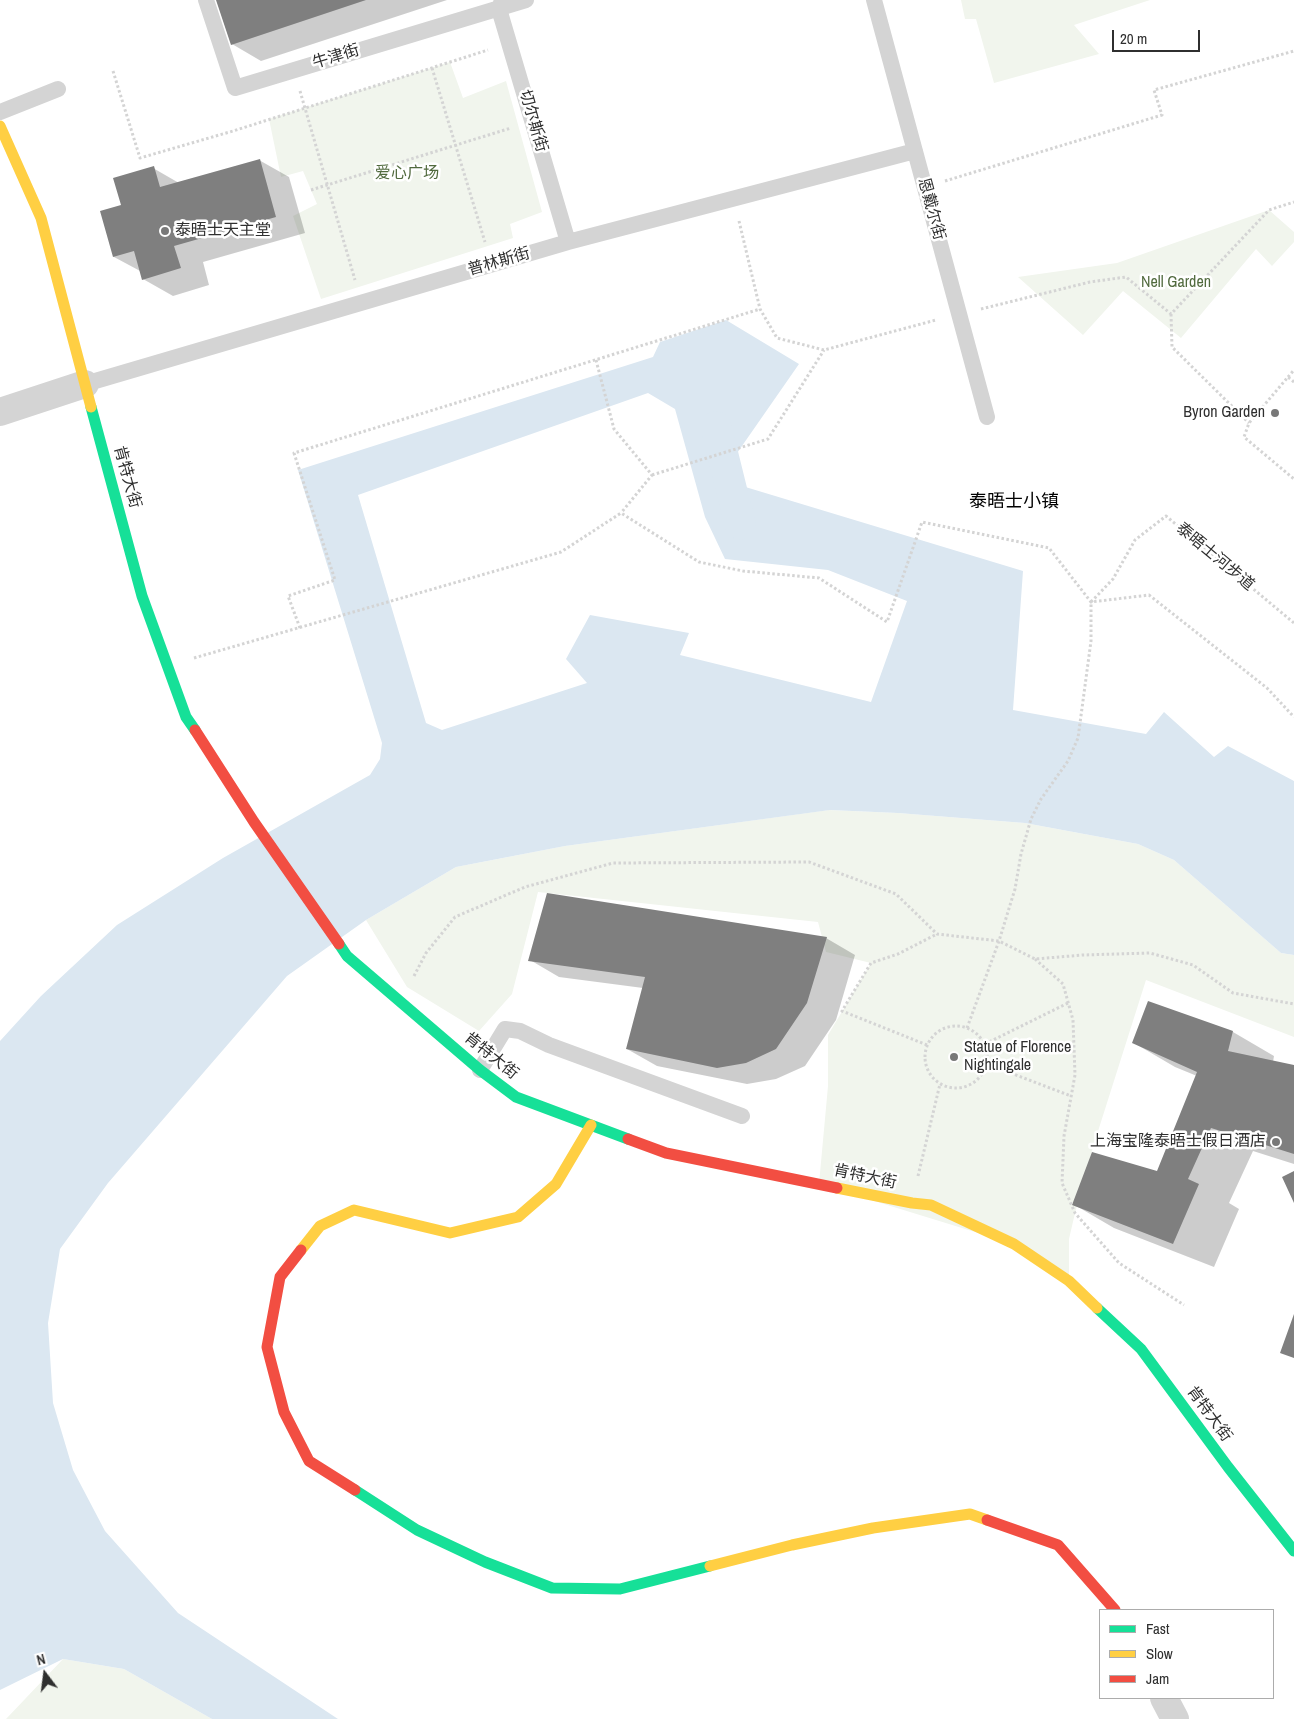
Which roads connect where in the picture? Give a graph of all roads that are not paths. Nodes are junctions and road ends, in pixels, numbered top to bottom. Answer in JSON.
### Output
{"nodes":[{"id":1,"x":206,"y":0,"type":"edge"},
{"id":2,"x":526,"y":0,"type":"edge"},
{"id":3,"x":874,"y":0,"type":"edge"},
{"id":4,"x":501,"y":4,"type":"edge"},
{"id":5,"x":58,"y":89,"type":"dead end"},
{"id":6,"x":0,"y":112,"type":"edge"},
{"id":7,"x":0,"y":126,"type":"edge"},
{"id":8,"x":915,"y":151,"type":"junction"},
{"id":9,"x":568,"y":242,"type":"junction"},
{"id":10,"x":85,"y":384,"type":"junction"},
{"id":11,"x":0,"y":412,"type":"edge"},
{"id":12,"x":987,"y":417,"type":"dead end"},
{"id":13,"x":480,"y":1070,"type":"junction"},
{"id":14,"x":742,"y":1116,"type":"dead end"},
{"id":15,"x":590,"y":1125,"type":"junction"},
{"id":16,"x":1294,"y":1551,"type":"edge"},
{"id":17,"x":1114,"y":1609,"type":"edge"},
{"id":18,"x":1165,"y":1699,"type":"edge"},
{"id":19,"x":1175,"y":1719,"type":"edge"}],
"edges":[{"from":1,"to":4,"type":"lane","name":"牛津街"},
{"from":2,"to":4,"type":"lane","name":"牛津街"},
{"from":3,"to":8,"type":"lane","name":"恩戴尔街"},
{"from":4,"to":9,"type":"lane","name":"切尔斯街"},
{"from":5,"to":6,"type":"lane"},
{"from":7,"to":10,"type":"street","name":"肯特大街"},
{"from":8,"to":9,"type":"lane","name":"普林斯街"},
{"from":8,"to":12,"type":"lane","name":"恩戴尔街"},
{"from":9,"to":10,"type":"lane","name":"普林斯街"},
{"from":10,"to":11,"type":"street"},
{"from":10,"to":13,"type":"street","name":"肯特大街"},
{"from":13,"to":14,"type":"lane"},
{"from":13,"to":15,"type":"street","name":"肯特大街"},
{"from":15,"to":16,"type":"street","name":"肯特大街"},
{"from":15,"to":17,"type":"street"},
{"from":18,"to":19,"type":"street"}]}
